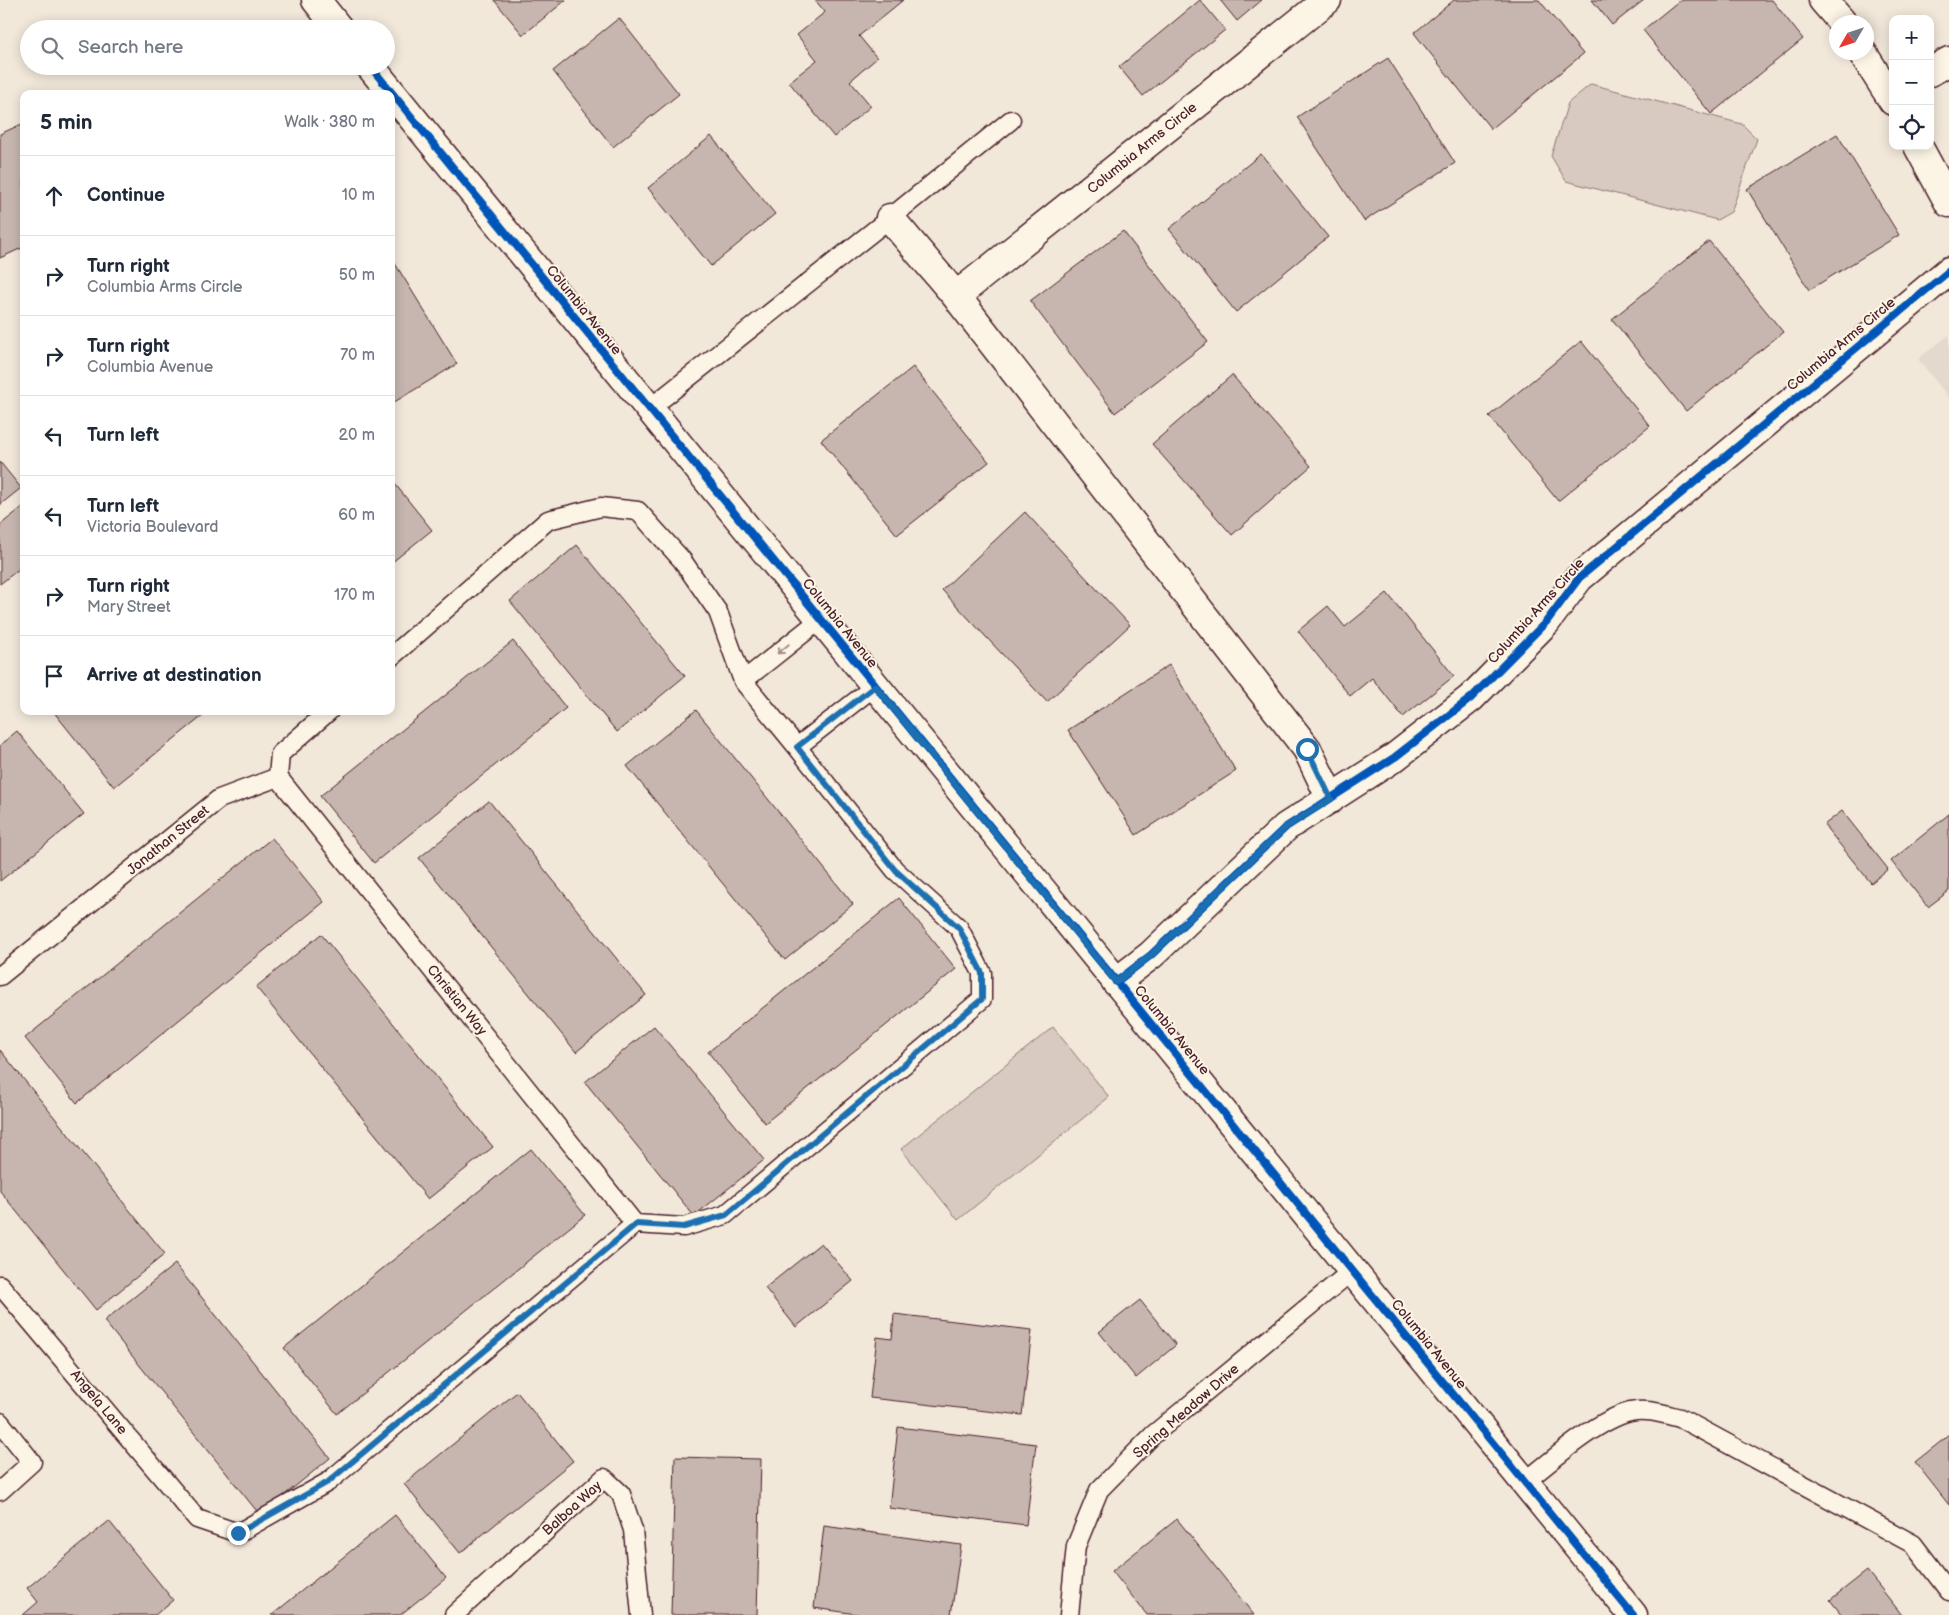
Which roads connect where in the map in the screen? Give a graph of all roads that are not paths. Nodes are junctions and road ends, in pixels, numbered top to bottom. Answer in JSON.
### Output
{"nodes":[{"id":1,"x":316,"y":0,"type":"edge"},
{"id":2,"x":1327,"y":0,"type":"edge"},
{"id":3,"x":1823,"y":0,"type":"edge"},
{"id":4,"x":1836,"y":15,"type":"edge"},
{"id":5,"x":332,"y":20,"type":"edge"},
{"id":6,"x":1867,"y":60,"type":"edge"},
{"id":7,"x":1949,"y":61,"type":"edge"},
{"id":8,"x":1934,"y":70,"type":"edge"},
{"id":9,"x":377,"y":75,"type":"edge"},
{"id":10,"x":390,"y":90,"type":"edge"},
{"id":11,"x":1889,"y":92,"type":"edge"},
{"id":12,"x":395,"y":97,"type":"edge"},
{"id":13,"x":1011,"y":120,"type":"dead end"},
{"id":14,"x":1920,"y":150,"type":"edge"},
{"id":15,"x":1949,"y":203,"type":"edge"},
{"id":16,"x":890,"y":218,"type":"junction"},
{"id":17,"x":1949,"y":271,"type":"edge"},
{"id":18,"x":956,"y":296,"type":"junction"},
{"id":19,"x":649,"y":409,"type":"junction"},
{"id":20,"x":821,"y":619,"type":"junction"},
{"id":21,"x":395,"y":654,"type":"edge"},
{"id":22,"x":743,"y":681,"type":"junction"},
{"id":23,"x":875,"y":686,"type":"junction"},
{"id":24,"x":324,"y":715,"type":"edge"},
{"id":25,"x":797,"y":747,"type":"junction"},
{"id":26,"x":278,"y":777,"type":"junction"},
{"id":27,"x":1331,"y":799,"type":"junction"},
{"id":28,"x":0,"y":976,"type":"edge"},
{"id":29,"x":1116,"y":982,"type":"junction"},
{"id":30,"x":636,"y":1224,"type":"junction"},
{"id":31,"x":1353,"y":1270,"type":"junction"},
{"id":32,"x":0,"y":1285,"type":"edge"},
{"id":33,"x":0,"y":1422,"type":"edge"},
{"id":34,"x":1525,"y":1482,"type":"junction"},
{"id":35,"x":0,"y":1491,"type":"edge"},
{"id":36,"x":1949,"y":1591,"type":"edge"},
{"id":37,"x":454,"y":1615,"type":"edge"},
{"id":38,"x":641,"y":1615,"type":"edge"},
{"id":39,"x":1069,"y":1615,"type":"edge"},
{"id":40,"x":1633,"y":1615,"type":"edge"}],
"edges":[{"from":1,"to":5,"type":"street"},
{"from":2,"to":18,"type":"street","name":"Columbia Arms Circle"},
{"from":3,"to":4,"type":"street"},
{"from":6,"to":11,"type":"street"},
{"from":7,"to":8,"type":"street"},
{"from":9,"to":10,"type":"street","name":"Columbia Avenue"},
{"from":12,"to":19,"type":"street","name":"Columbia Avenue"},
{"from":13,"to":16,"type":"lane"},
{"from":14,"to":15,"type":"street"},
{"from":16,"to":18,"type":"street"},
{"from":16,"to":19,"type":"lane"},
{"from":17,"to":27,"type":"street","name":"Columbia Arms Circle"},
{"from":18,"to":27,"type":"street"},
{"from":19,"to":20,"type":"street","name":"Columbia Avenue"},
{"from":20,"to":22,"type":"lane","one_way":true},
{"from":20,"to":23,"type":"street","name":"Columbia Avenue"},
{"from":21,"to":22,"type":"lane"},
{"from":22,"to":25,"type":"lane"},
{"from":23,"to":25,"type":"lane"},
{"from":23,"to":29,"type":"street","name":"Columbia Avenue"},
{"from":24,"to":26,"type":"lane"},
{"from":25,"to":30,"type":"lane"},
{"from":26,"to":28,"type":"lane","name":"Jonathan Street"},
{"from":26,"to":30,"type":"lane","name":"Christian Way"},
{"from":27,"to":29,"type":"street","name":"Columbia Arms Circle"},
{"from":29,"to":31,"type":"street","name":"Columbia Avenue"},
{"from":30,"to":32,"type":"lane","name":"Angela Lane"},
{"from":31,"to":34,"type":"street","name":"Columbia Avenue"},
{"from":31,"to":39,"type":"lane","name":"Spring Meadow Drive"},
{"from":33,"to":35,"type":"lane"},
{"from":34,"to":36,"type":"lane"},
{"from":34,"to":40,"type":"street","name":"Columbia Avenue"},
{"from":37,"to":38,"type":"lane","name":"Balboa Way"}]}
